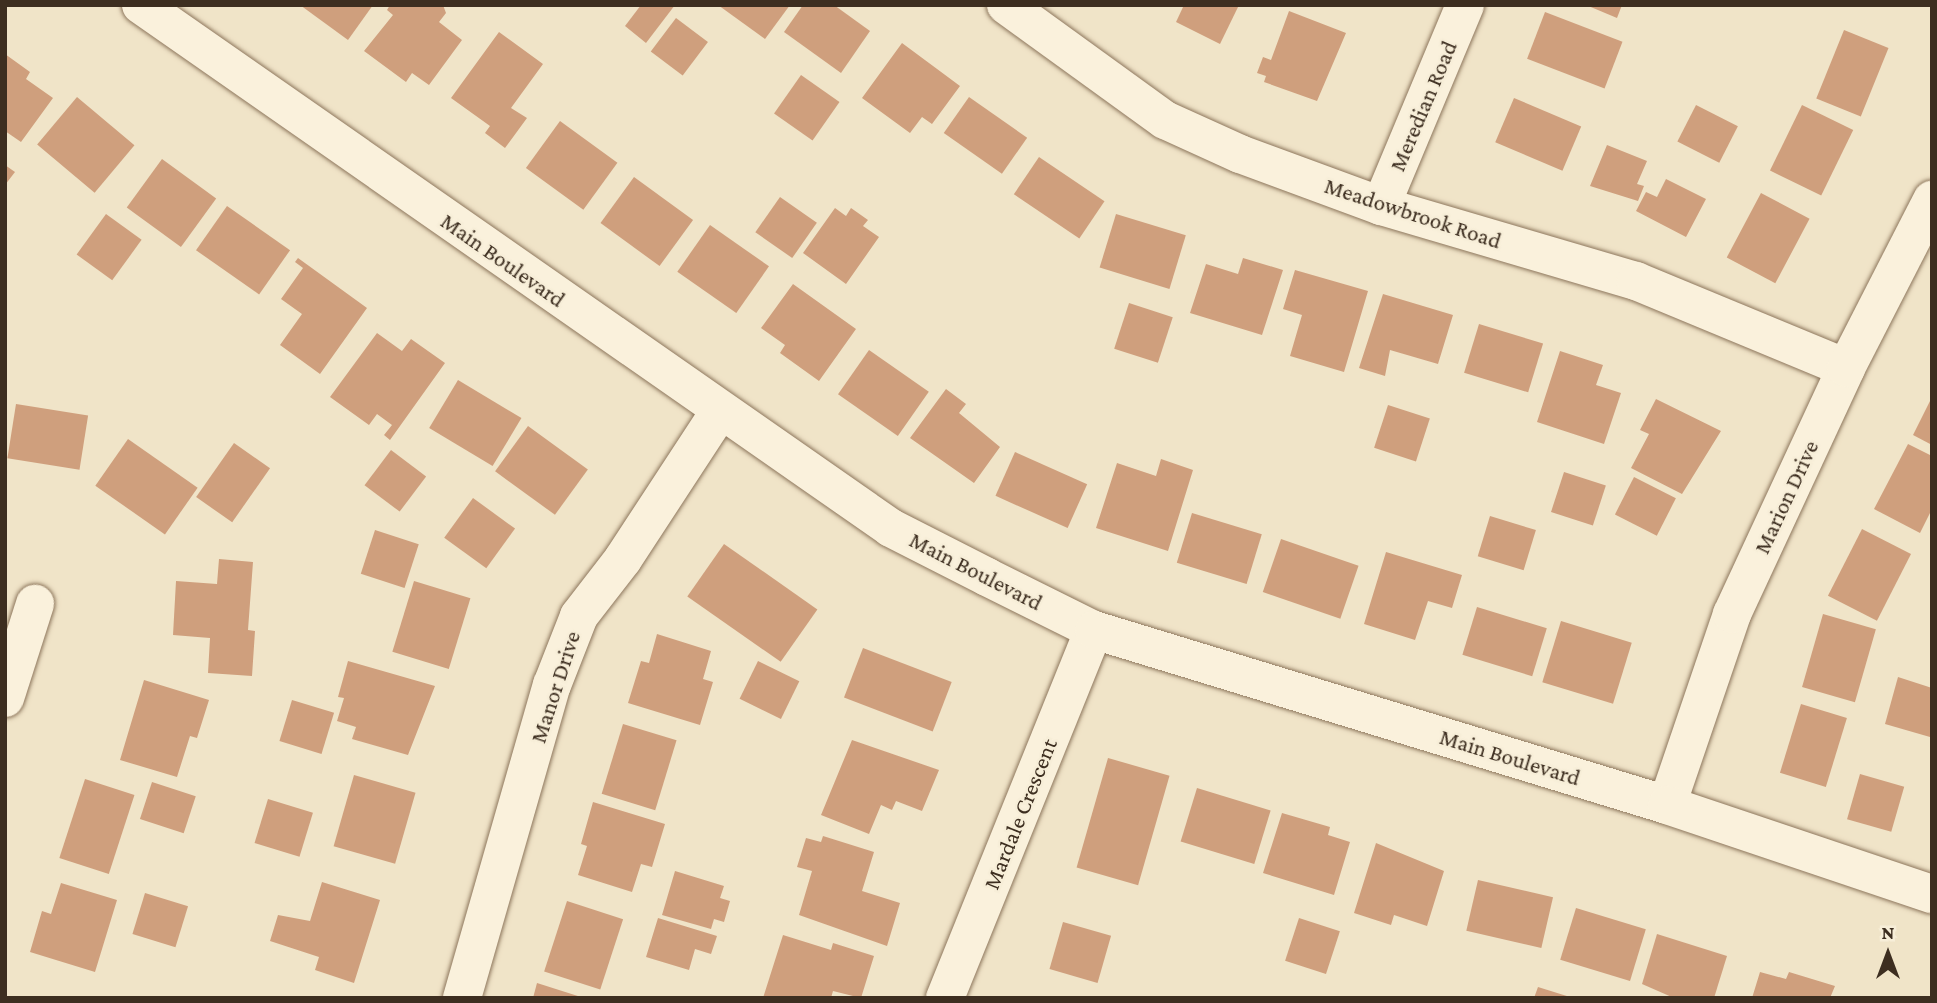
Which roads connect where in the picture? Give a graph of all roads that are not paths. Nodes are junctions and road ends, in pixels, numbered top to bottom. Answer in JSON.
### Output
{"nodes":[{"id":1,"x":141,"y":5,"type":"edge"},
{"id":2,"x":1006,"y":5,"type":"edge"},
{"id":3,"x":1465,"y":5,"type":"edge"},
{"id":4,"x":1932,"y":200,"type":"edge"},
{"id":5,"x":1381,"y":206,"type":"junction"},
{"id":6,"x":1846,"y":368,"type":"junction"},
{"id":7,"x":720,"y":411,"type":"junction"},
{"id":8,"x":35,"y":604,"type":"dead end"},
{"id":9,"x":1094,"y":630,"type":"junction"},
{"id":10,"x":5,"y":698,"type":"edge"},
{"id":11,"x":1667,"y":805,"type":"junction"},
{"id":12,"x":1932,"y":894,"type":"edge"},
{"id":13,"x":462,"y":998,"type":"edge"},
{"id":14,"x":945,"y":998,"type":"edge"}],
"edges":[{"from":1,"to":7,"type":"street","name":"Main Boulevard"},
{"from":2,"to":5,"type":"street","name":"Meadowbrook Road"},
{"from":3,"to":5,"type":"street","name":"Meredian Road"},
{"from":4,"to":6,"type":"street","name":"Marion Drive"},
{"from":5,"to":6,"type":"street","name":"Meadowbrook Road"},
{"from":6,"to":11,"type":"street","name":"Marion Drive"},
{"from":7,"to":9,"type":"street","name":"Main Boulevard"},
{"from":7,"to":13,"type":"street","name":"Manor Drive"},
{"from":8,"to":10,"type":"street"},
{"from":9,"to":11,"type":"street","name":"Main Boulevard"},
{"from":9,"to":14,"type":"street","name":"Mardale Crescent"},
{"from":11,"to":12,"type":"street","name":"Main Boulevard"}]}
